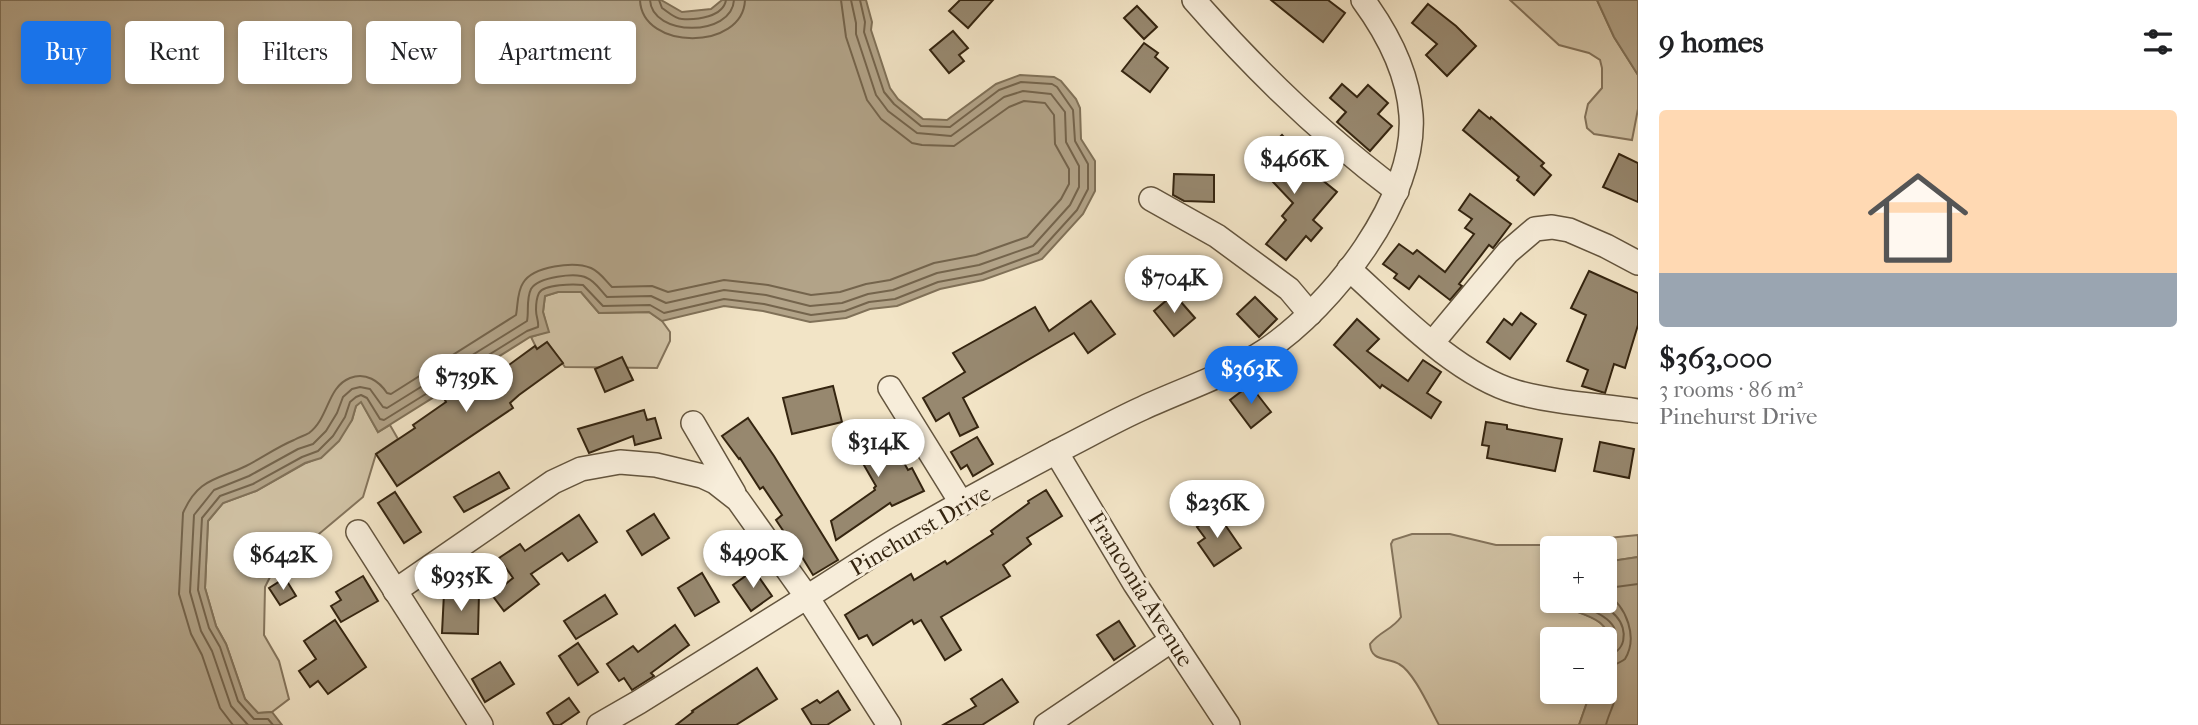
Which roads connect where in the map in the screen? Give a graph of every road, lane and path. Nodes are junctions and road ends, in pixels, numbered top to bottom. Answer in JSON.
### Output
{"nodes":[{"id":1,"x":1194,"y":0,"type":"edge"},
{"id":2,"x":1363,"y":0,"type":"edge"},
{"id":3,"x":1397,"y":191,"type":"junction"},
{"id":4,"x":1151,"y":199,"type":"dead end"},
{"id":5,"x":1638,"y":263,"type":"edge"},
{"id":6,"x":1349,"y":269,"type":"junction"},
{"id":7,"x":1310,"y":314,"type":"junction"},
{"id":8,"x":1433,"y":342,"type":"junction"},
{"id":9,"x":890,"y":388,"type":"dead end"},
{"id":10,"x":1638,"y":411,"type":"edge"},
{"id":11,"x":693,"y":423,"type":"dead end"},
{"id":12,"x":1056,"y":452,"type":"junction"},
{"id":13,"x":738,"y":500,"type":"junction"},
{"id":14,"x":962,"y":504,"type":"junction"},
{"id":15,"x":358,"y":532,"type":"dead end"},
{"id":16,"x":395,"y":591,"type":"junction"},
{"id":17,"x":807,"y":597,"type":"junction"},
{"id":18,"x":1172,"y":640,"type":"junction"},
{"id":19,"x":481,"y":725,"type":"edge"},
{"id":20,"x":598,"y":725,"type":"edge"},
{"id":21,"x":889,"y":725,"type":"edge"},
{"id":22,"x":1046,"y":725,"type":"edge"},
{"id":23,"x":1228,"y":725,"type":"edge"}],
"edges":[{"from":1,"to":3,"type":"street"},
{"from":2,"to":3,"type":"street","name":"Pinehurst Drive"},
{"from":3,"to":6,"type":"street","name":"Pinehurst Drive"},
{"from":4,"to":7,"type":"street"},
{"from":5,"to":8,"type":"street"},
{"from":6,"to":7,"type":"street","name":"Pinehurst Drive"},
{"from":6,"to":8,"type":"street"},
{"from":7,"to":12,"type":"street","name":"Pinehurst Drive"},
{"from":8,"to":10,"type":"street"},
{"from":9,"to":14,"type":"street"},
{"from":11,"to":13,"type":"street"},
{"from":12,"to":14,"type":"street","name":"Pinehurst Drive"},
{"from":12,"to":18,"type":"street","name":"Franconia Avenue"},
{"from":13,"to":16,"type":"street"},
{"from":13,"to":17,"type":"street"},
{"from":14,"to":17,"type":"street","name":"Pinehurst Drive"},
{"from":15,"to":16,"type":"street"},
{"from":16,"to":19,"type":"street"},
{"from":17,"to":20,"type":"street","name":"Pinehurst Drive"},
{"from":17,"to":21,"type":"street"},
{"from":18,"to":22,"type":"street"},
{"from":18,"to":23,"type":"street","name":"Franconia Avenue"}]}
